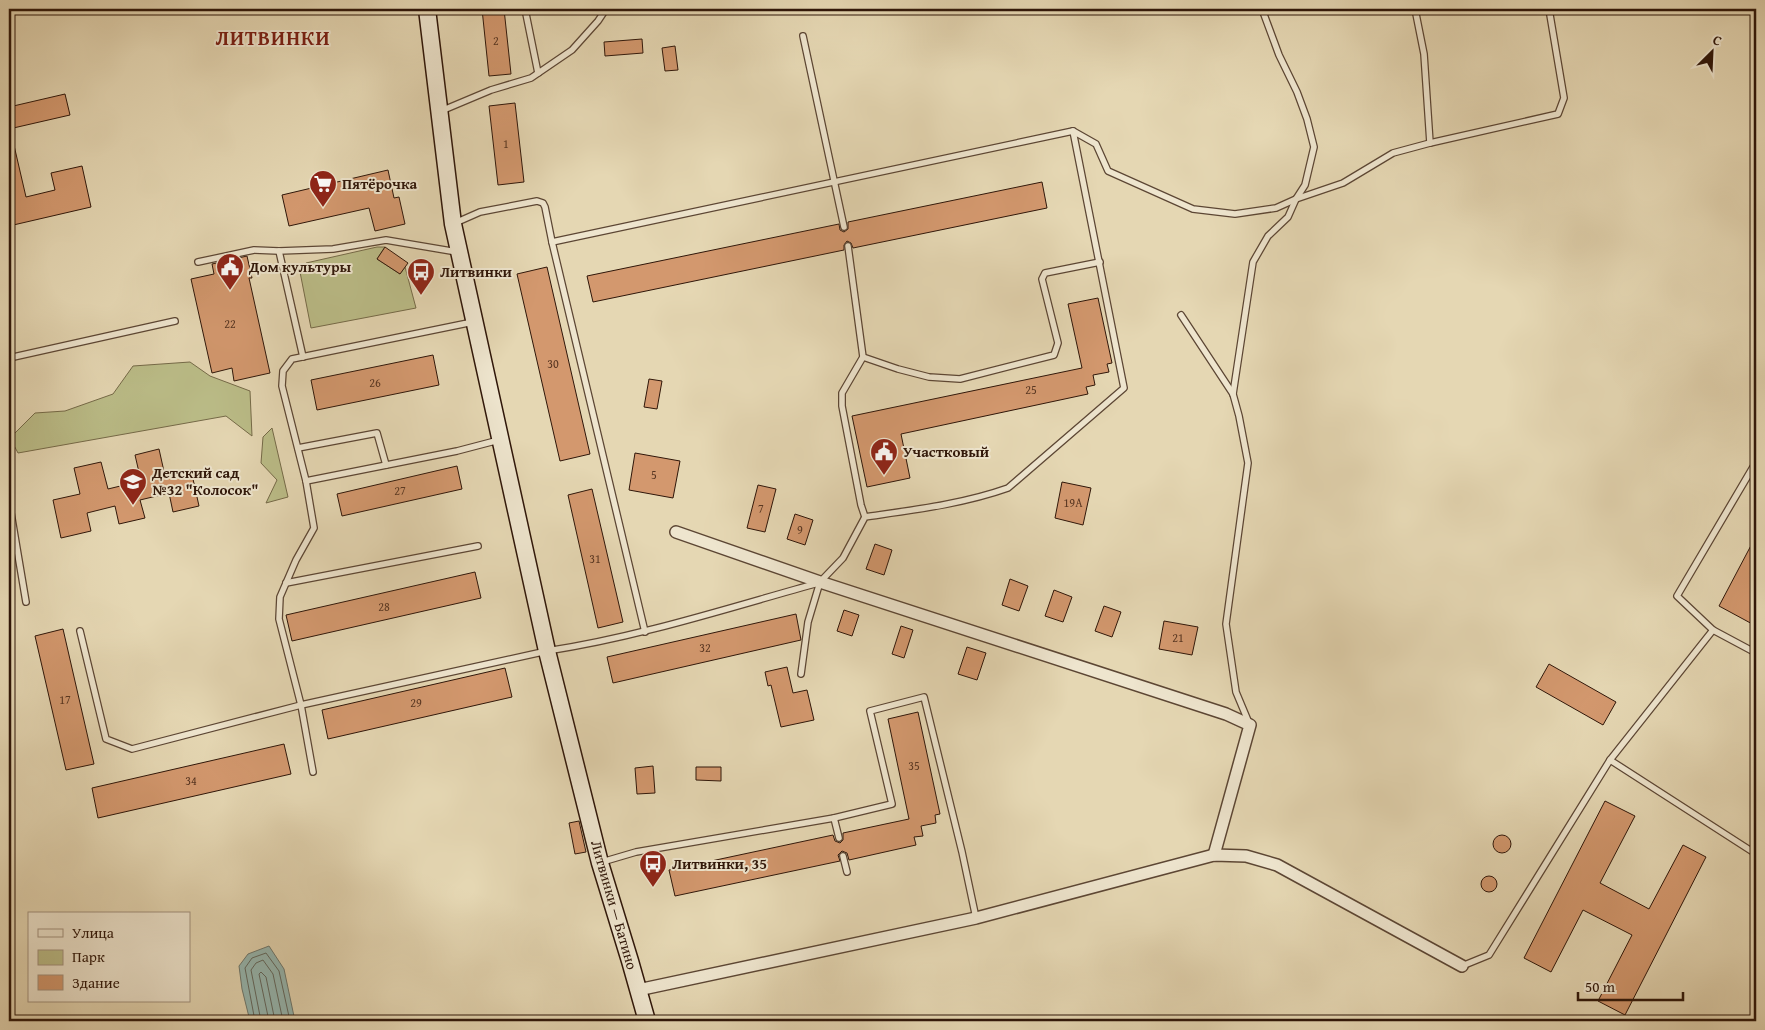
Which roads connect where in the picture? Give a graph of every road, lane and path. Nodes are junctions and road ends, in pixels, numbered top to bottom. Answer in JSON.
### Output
{"nodes":[{"id":1,"x":427,"y":9,"type":"edge"},
{"id":2,"x":525,"y":9,"type":"edge"},
{"id":3,"x":606,"y":9,"type":"edge"},
{"id":4,"x":1262,"y":9,"type":"edge"},
{"id":5,"x":1415,"y":9,"type":"edge"},
{"id":6,"x":1549,"y":9,"type":"edge"},
{"id":7,"x":803,"y":36,"type":"dead end"},
{"id":8,"x":538,"y":73,"type":"junction"},
{"id":9,"x":439,"y":112,"type":"junction"},
{"id":10,"x":1073,"y":132,"type":"junction"},
{"id":11,"x":1430,"y":143,"type":"junction"},
{"id":12,"x":835,"y":183,"type":"junction"},
{"id":13,"x":1296,"y":199,"type":"junction"},
{"id":14,"x":453,"y":224,"type":"junction"},
{"id":15,"x":844,"y":227,"type":"dead end"},
{"id":16,"x":552,"y":242,"type":"junction"},
{"id":17,"x":848,"y":246,"type":"dead end"},
{"id":18,"x":279,"y":251,"type":"junction"},
{"id":19,"x":459,"y":252,"type":"junction"},
{"id":20,"x":198,"y":262,"type":"dead end"},
{"id":21,"x":1100,"y":262,"type":"junction"},
{"id":22,"x":1180,"y":315,"type":"dead end"},
{"id":23,"x":175,"y":321,"type":"dead end"},
{"id":24,"x":475,"y":322,"type":"junction"},
{"id":25,"x":303,"y":357,"type":"junction"},
{"id":26,"x":863,"y":357,"type":"junction"},
{"id":27,"x":9,"y":358,"type":"edge"},
{"id":28,"x":1234,"y":394,"type":"junction"},
{"id":29,"x":502,"y":440,"type":"junction"},
{"id":30,"x":298,"y":448,"type":"junction"},
{"id":31,"x":1756,"y":462,"type":"edge"},
{"id":32,"x":386,"y":465,"type":"junction"},
{"id":33,"x":306,"y":481,"type":"junction"},
{"id":34,"x":9,"y":501,"type":"edge"},
{"id":35,"x":865,"y":517,"type":"junction"},
{"id":36,"x":676,"y":532,"type":"dead end"},
{"id":37,"x":478,"y":546,"type":"dead end"},
{"id":38,"x":286,"y":582,"type":"junction"},
{"id":39,"x":820,"y":582,"type":"junction"},
{"id":40,"x":26,"y":602,"type":"dead end"},
{"id":41,"x":1713,"y":630,"type":"junction"},
{"id":42,"x":80,"y":631,"type":"dead end"},
{"id":43,"x":645,"y":632,"type":"junction"},
{"id":44,"x":547,"y":651,"type":"junction"},
{"id":45,"x":1756,"y":653,"type":"edge"},
{"id":46,"x":801,"y":674,"type":"dead end"},
{"id":47,"x":301,"y":705,"type":"junction"},
{"id":48,"x":1250,"y":725,"type":"junction"},
{"id":49,"x":1610,"y":760,"type":"junction"},
{"id":50,"x":314,"y":772,"type":"dead end"},
{"id":51,"x":834,"y":818,"type":"junction"},
{"id":52,"x":839,"y":838,"type":"dead end"},
{"id":53,"x":1756,"y":854,"type":"edge"},
{"id":54,"x":1214,"y":855,"type":"junction"},
{"id":55,"x":843,"y":856,"type":"dead end"},
{"id":56,"x":600,"y":862,"type":"junction"},
{"id":57,"x":847,"y":872,"type":"dead end"},
{"id":58,"x":976,"y":918,"type":"junction"},
{"id":59,"x":1462,"y":966,"type":"joint"},
{"id":60,"x":638,"y":990,"type":"junction"},
{"id":61,"x":1756,"y":1014,"type":"edge"},
{"id":62,"x":647,"y":1021,"type":"edge"},
{"id":63,"x":1752,"y":1021,"type":"edge"}],
"edges":[{"from":1,"to":9,"type":"street","name":"Литвинки — Батино"},
{"from":2,"to":8,"type":"lane"},
{"from":3,"to":8,"type":"lane"},
{"from":4,"to":13,"type":"lane"},
{"from":5,"to":11,"type":"lane"},
{"from":6,"to":11,"type":"lane"},
{"from":7,"to":12,"type":"lane"},
{"from":8,"to":9,"type":"lane"},
{"from":9,"to":14,"type":"street","name":"Литвинки — Батино"},
{"from":10,"to":12,"type":"lane"},
{"from":10,"to":13,"type":"lane"},
{"from":10,"to":21,"type":"lane"},
{"from":11,"to":13,"type":"lane"},
{"from":12,"to":15,"type":"lane"},
{"from":12,"to":16,"type":"lane"},
{"from":13,"to":28,"type":"lane"},
{"from":14,"to":16,"type":"lane"},
{"from":14,"to":19,"type":"street","name":"Литвинки — Батино"},
{"from":16,"to":43,"type":"lane"},
{"from":17,"to":26,"type":"lane"},
{"from":18,"to":19,"type":"lane"},
{"from":18,"to":20,"type":"lane"},
{"from":18,"to":25,"type":"lane"},
{"from":19,"to":24,"type":"street","name":"Литвинки — Батино"},
{"from":21,"to":26,"type":"lane"},
{"from":21,"to":35,"type":"lane"},
{"from":22,"to":28,"type":"lane"},
{"from":23,"to":27,"type":"lane"},
{"from":24,"to":25,"type":"lane"},
{"from":24,"to":29,"type":"street","name":"Литвинки — Батино"},
{"from":25,"to":30,"type":"lane"},
{"from":26,"to":35,"type":"lane"},
{"from":28,"to":48,"type":"lane"},
{"from":29,"to":32,"type":"lane"},
{"from":29,"to":44,"type":"street","name":"Литвинки — Батино"},
{"from":30,"to":32,"type":"lane"},
{"from":30,"to":33,"type":"lane"},
{"from":31,"to":41,"type":"lane"},
{"from":32,"to":33,"type":"lane"},
{"from":33,"to":38,"type":"lane"},
{"from":34,"to":40,"type":"lane"},
{"from":35,"to":39,"type":"lane"},
{"from":36,"to":39,"type":"street"},
{"from":37,"to":38,"type":"lane"},
{"from":38,"to":47,"type":"lane"},
{"from":39,"to":43,"type":"lane"},
{"from":39,"to":46,"type":"lane"},
{"from":39,"to":48,"type":"street"},
{"from":41,"to":45,"type":"lane"},
{"from":41,"to":49,"type":"lane"},
{"from":42,"to":47,"type":"lane"},
{"from":43,"to":44,"type":"lane"},
{"from":44,"to":47,"type":"lane"},
{"from":44,"to":56,"type":"street","name":"Литвинки — Батино"},
{"from":47,"to":50,"type":"lane"},
{"from":48,"to":54,"type":"street"},
{"from":49,"to":53,"type":"lane"},
{"from":49,"to":59,"type":"lane"},
{"from":51,"to":52,"type":"lane"},
{"from":51,"to":56,"type":"lane"},
{"from":51,"to":58,"type":"lane"},
{"from":54,"to":58,"type":"street"},
{"from":54,"to":59,"type":"street"},
{"from":55,"to":57,"type":"lane"},
{"from":56,"to":60,"type":"street","name":"Литвинки — Батино"},
{"from":58,"to":60,"type":"street"},
{"from":60,"to":62,"type":"street","name":"Литвинки — Батино"},
{"from":61,"to":63,"type":"lane"}]}
